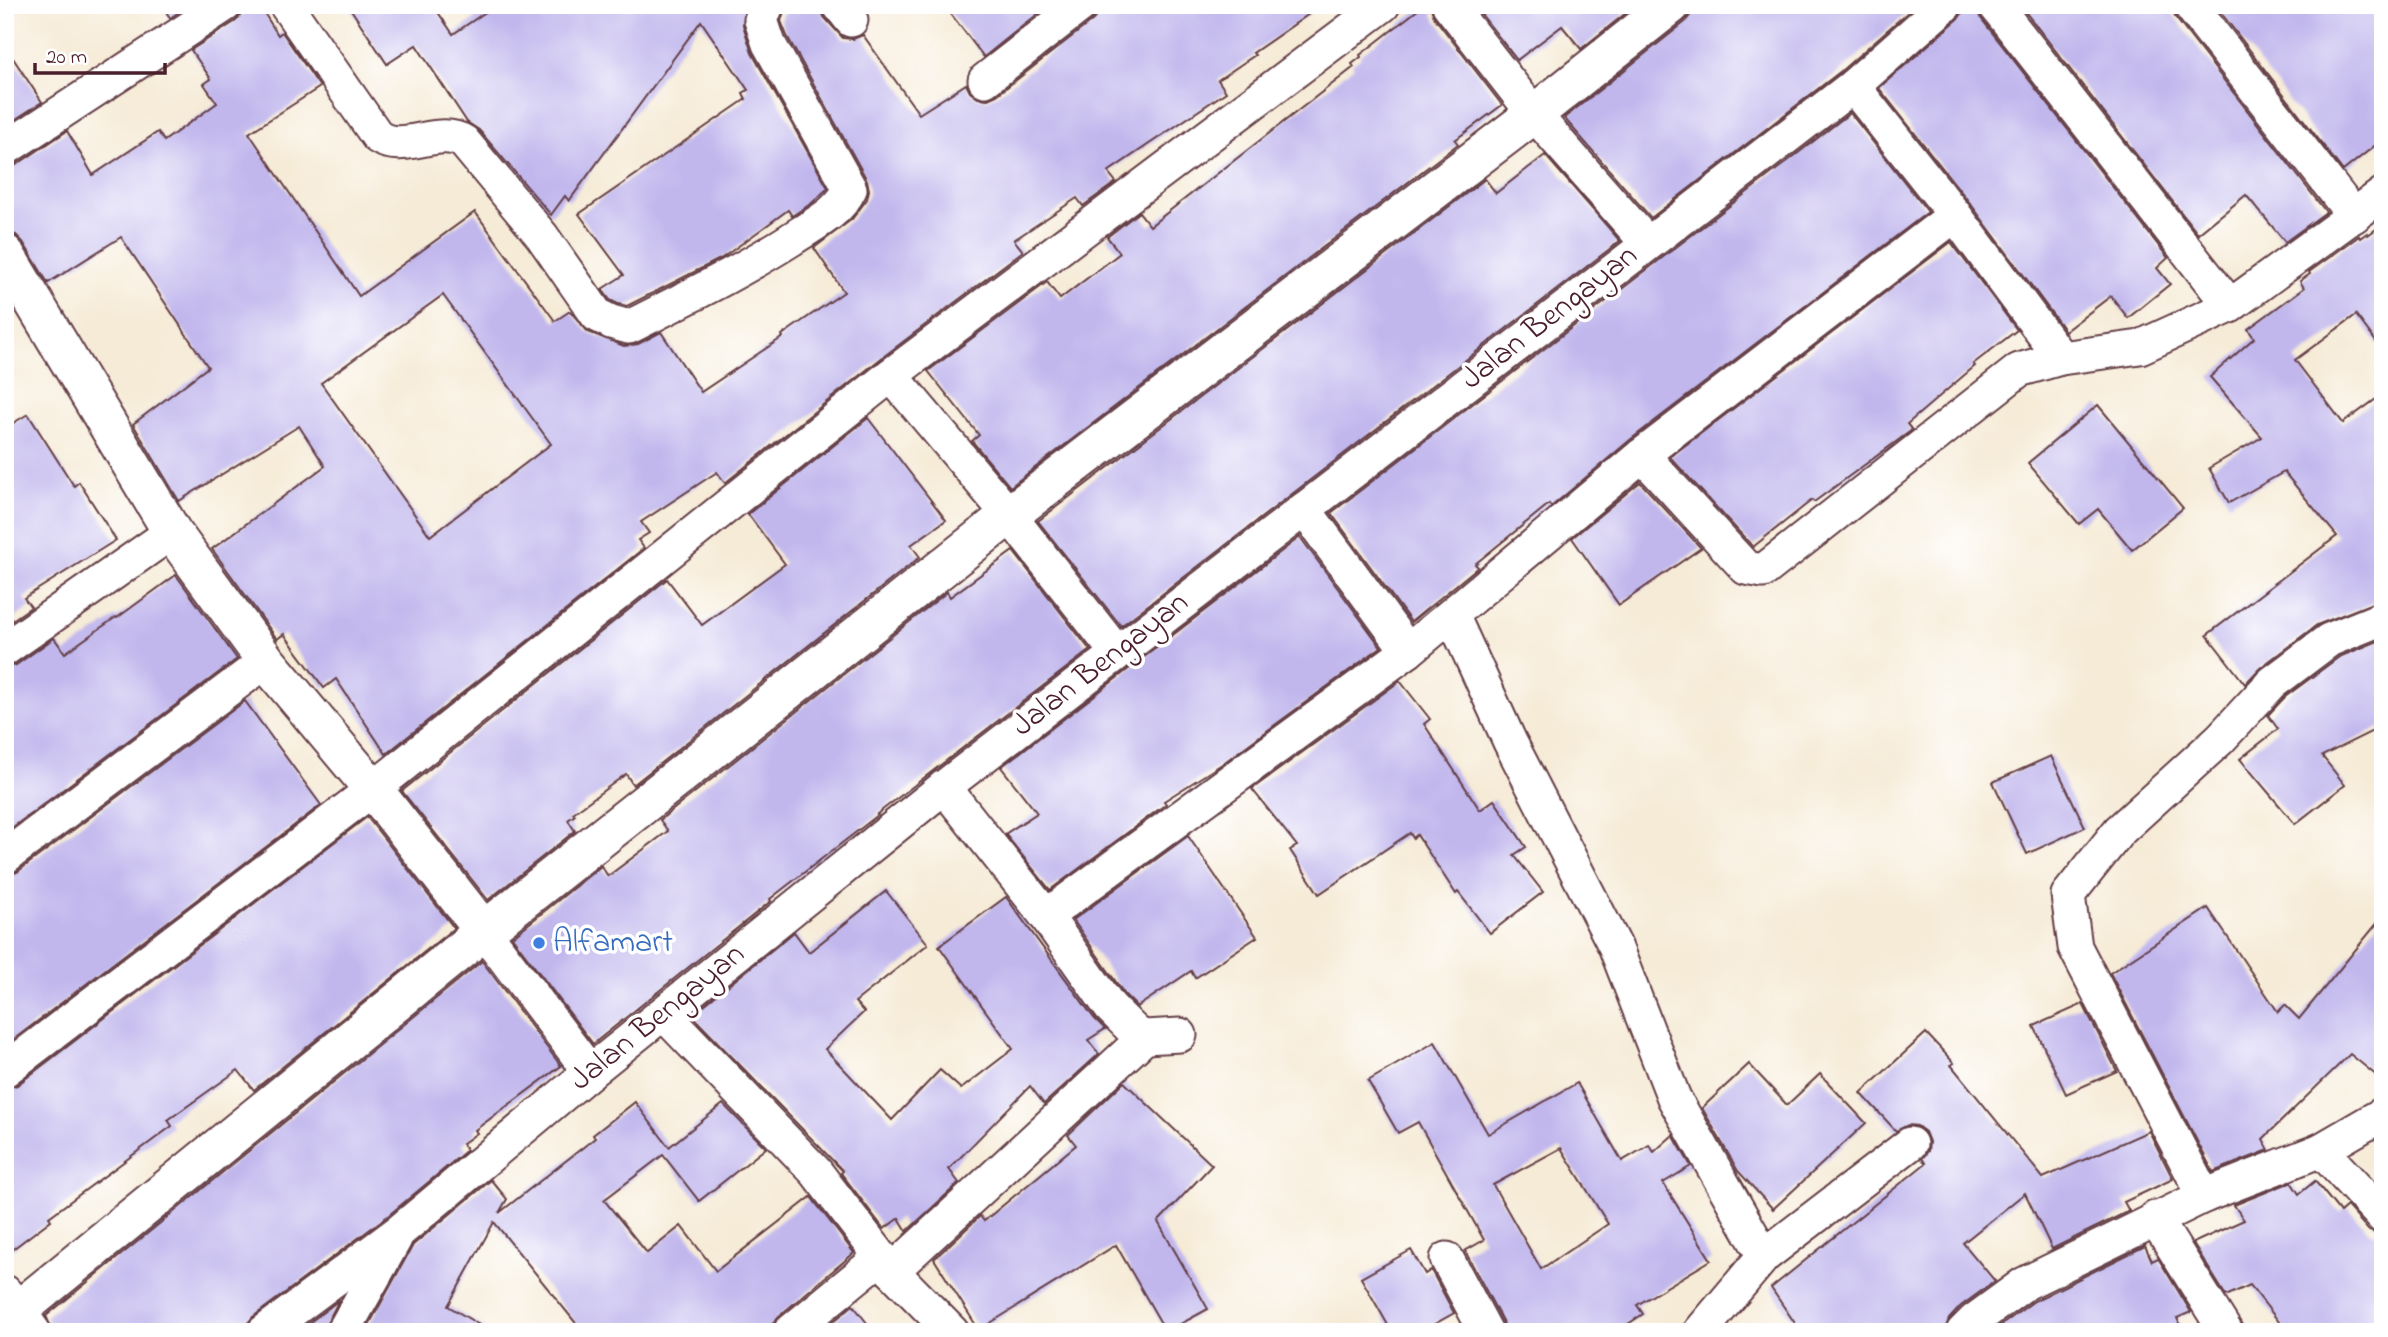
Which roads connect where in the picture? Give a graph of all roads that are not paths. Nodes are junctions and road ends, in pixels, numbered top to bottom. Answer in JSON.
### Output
{"nodes":[{"id":1,"x":225,"y":5,"type":"edge"},
{"id":2,"x":286,"y":5,"type":"edge"},
{"id":3,"x":767,"y":5,"type":"edge"},
{"id":4,"x":1081,"y":5,"type":"edge"},
{"id":5,"x":1449,"y":5,"type":"edge"},
{"id":6,"x":1671,"y":5,"type":"edge"},
{"id":7,"x":1945,"y":5,"type":"edge"},
{"id":8,"x":1995,"y":5,"type":"edge"},
{"id":9,"x":2190,"y":5,"type":"edge"},
{"id":10,"x":1362,"y":11,"type":"edge"},
{"id":11,"x":985,"y":80,"type":"dead end"},
{"id":12,"x":1853,"y":86,"type":"junction"},
{"id":13,"x":1534,"y":114,"type":"junction"},
{"id":14,"x":5,"y":149,"type":"edge"},
{"id":15,"x":2383,"y":194,"type":"edge"},
{"id":16,"x":1955,"y":215,"type":"junction"},
{"id":17,"x":2354,"y":216,"type":"junction"},
{"id":18,"x":1647,"y":243,"type":"junction"},
{"id":19,"x":5,"y":254,"type":"edge"},
{"id":20,"x":2230,"y":306,"type":"junction"},
{"id":21,"x":2060,"y":358,"type":"junction"},
{"id":22,"x":891,"y":375,"type":"junction"},
{"id":23,"x":1642,"y":455,"type":"junction"},
{"id":24,"x":1304,"y":509,"type":"junction"},
{"id":25,"x":1009,"y":515,"type":"junction"},
{"id":26,"x":172,"y":532,"type":"junction"},
{"id":27,"x":1452,"y":615,"type":"junction"},
{"id":28,"x":2383,"y":618,"type":"edge"},
{"id":29,"x":5,"y":649,"type":"edge"},
{"id":30,"x":1408,"y":651,"type":"junction"},
{"id":31,"x":1117,"y":653,"type":"junction"},
{"id":32,"x":266,"y":662,"type":"junction"},
{"id":33,"x":944,"y":787,"type":"junction"},
{"id":34,"x":373,"y":789,"type":"junction"},
{"id":35,"x":5,"y":857,"type":"edge"},
{"id":36,"x":1046,"y":916,"type":"junction"},
{"id":37,"x":484,"y":931,"type":"junction"},
{"id":38,"x":664,"y":1014,"type":"junction"},
{"id":39,"x":1180,"y":1035,"type":"dead end"},
{"id":40,"x":1144,"y":1037,"type":"junction"},
{"id":41,"x":5,"y":1070,"type":"edge"},
{"id":42,"x":590,"y":1072,"type":"junction"},
{"id":43,"x":2383,"y":1114,"type":"edge"},
{"id":44,"x":1910,"y":1144,"type":"dead end"},
{"id":45,"x":2321,"y":1150,"type":"junction"},
{"id":46,"x":2204,"y":1196,"type":"junction"},
{"id":47,"x":2383,"y":1217,"type":"edge"},
{"id":48,"x":2155,"y":1219,"type":"junction"},
{"id":49,"x":401,"y":1230,"type":"junction"},
{"id":50,"x":1765,"y":1256,"type":"junction"},
{"id":51,"x":1447,"y":1259,"type":"dead end"},
{"id":52,"x":887,"y":1264,"type":"junction"},
{"id":53,"x":16,"y":1314,"type":"edge"},
{"id":54,"x":264,"y":1332,"type":"edge"},
{"id":55,"x":343,"y":1332,"type":"edge"},
{"id":56,"x":790,"y":1332,"type":"edge"},
{"id":57,"x":952,"y":1332,"type":"edge"},
{"id":58,"x":1486,"y":1332,"type":"edge"},
{"id":59,"x":1700,"y":1332,"type":"edge"},
{"id":60,"x":1963,"y":1332,"type":"edge"},
{"id":61,"x":2225,"y":1332,"type":"edge"}],
"edges":[{"from":1,"to":14,"type":"street"},
{"from":2,"to":3,"type":"street"},
{"from":4,"to":11,"type":"street"},
{"from":5,"to":13,"type":"street"},
{"from":6,"to":13,"type":"street"},
{"from":7,"to":12,"type":"street","name":"Jalan Bengayan"},
{"from":8,"to":20,"type":"street"},
{"from":9,"to":17,"type":"street"},
{"from":10,"to":22,"type":"street"},
{"from":12,"to":16,"type":"street"},
{"from":12,"to":18,"type":"street","name":"Jalan Bengayan"},
{"from":13,"to":18,"type":"street"},
{"from":13,"to":25,"type":"street"},
{"from":15,"to":17,"type":"street"},
{"from":16,"to":21,"type":"street"},
{"from":16,"to":23,"type":"street"},
{"from":17,"to":20,"type":"street"},
{"from":18,"to":24,"type":"street","name":"Jalan Bengayan"},
{"from":19,"to":26,"type":"street"},
{"from":20,"to":21,"type":"street"},
{"from":21,"to":23,"type":"street"},
{"from":22,"to":25,"type":"street"},
{"from":22,"to":34,"type":"street"},
{"from":23,"to":27,"type":"street"},
{"from":24,"to":30,"type":"street"},
{"from":24,"to":31,"type":"street","name":"Jalan Bengayan"},
{"from":25,"to":31,"type":"street"},
{"from":25,"to":37,"type":"street"},
{"from":26,"to":29,"type":"street"},
{"from":26,"to":32,"type":"street"},
{"from":27,"to":30,"type":"street"},
{"from":27,"to":50,"type":"street"},
{"from":28,"to":46,"type":"street"},
{"from":30,"to":36,"type":"street"},
{"from":31,"to":33,"type":"street","name":"Jalan Bengayan"},
{"from":32,"to":34,"type":"street"},
{"from":32,"to":35,"type":"street"},
{"from":33,"to":36,"type":"street"},
{"from":33,"to":38,"type":"street","name":"Jalan Bengayan"},
{"from":34,"to":37,"type":"street"},
{"from":34,"to":41,"type":"street"},
{"from":36,"to":40,"type":"street"},
{"from":37,"to":42,"type":"street"},
{"from":37,"to":53,"type":"street"},
{"from":38,"to":42,"type":"street","name":"Jalan Bengayan"},
{"from":38,"to":52,"type":"street"},
{"from":39,"to":40,"type":"street"},
{"from":40,"to":52,"type":"street"},
{"from":42,"to":49,"type":"street","name":"Jalan Bengayan"},
{"from":43,"to":45,"type":"street"},
{"from":44,"to":50,"type":"street"},
{"from":45,"to":46,"type":"street"},
{"from":45,"to":47,"type":"street"},
{"from":46,"to":48,"type":"street"},
{"from":48,"to":60,"type":"street"},
{"from":48,"to":61,"type":"street"},
{"from":49,"to":54,"type":"street","name":"Jalan Bengayan"},
{"from":49,"to":55,"type":"street"},
{"from":50,"to":59,"type":"street"},
{"from":51,"to":58,"type":"street"},
{"from":52,"to":56,"type":"street"},
{"from":52,"to":57,"type":"street"}]}
